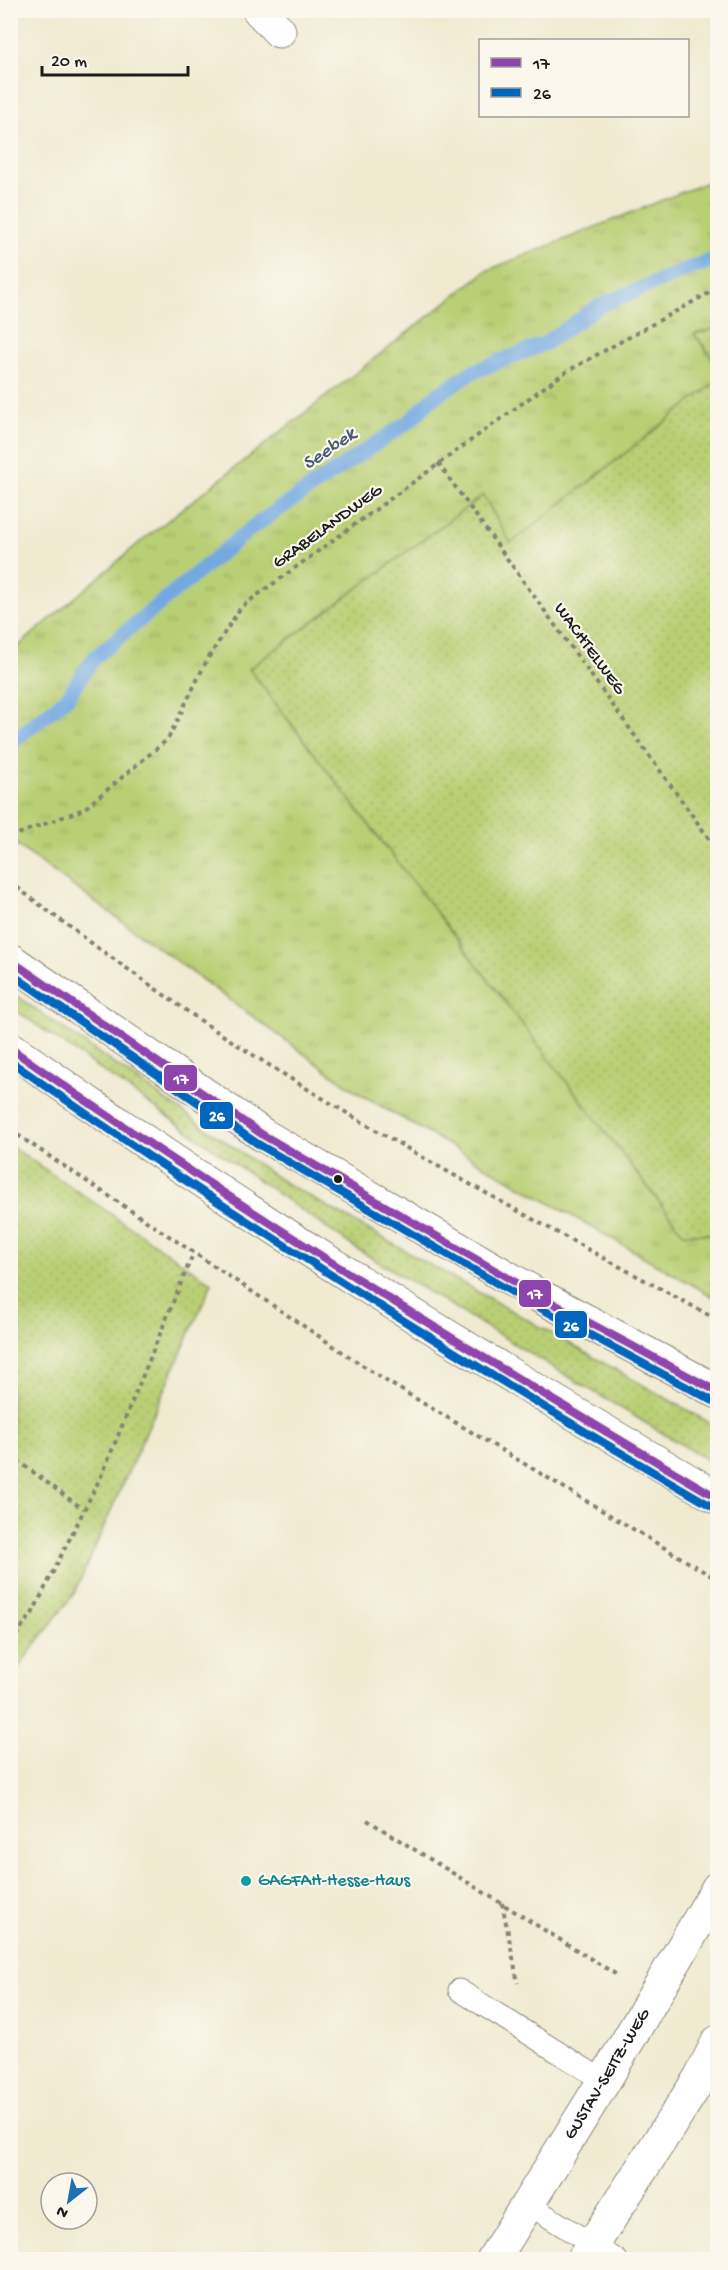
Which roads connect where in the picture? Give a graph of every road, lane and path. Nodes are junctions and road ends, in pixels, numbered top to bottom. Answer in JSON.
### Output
{"nodes":[{"id":1,"x":717,"y":288,"type":"edge"},
{"id":2,"x":438,"y":463,"type":"junction"},
{"id":3,"x":10,"y":837,"type":"edge"},
{"id":4,"x":717,"y":851,"type":"edge"},
{"id":5,"x":10,"y":882,"type":"edge"},
{"id":6,"x":10,"y":960,"type":"edge"},
{"id":7,"x":10,"y":1048,"type":"edge"},
{"id":8,"x":10,"y":1130,"type":"edge"},
{"id":9,"x":193,"y":1254,"type":"junction"},
{"id":10,"x":717,"y":1320,"type":"edge"},
{"id":11,"x":717,"y":1392,"type":"edge"},
{"id":12,"x":10,"y":1455,"type":"edge"},
{"id":13,"x":717,"y":1498,"type":"edge"},
{"id":14,"x":83,"y":1509,"type":"junction"},
{"id":15,"x":717,"y":1580,"type":"edge"},
{"id":16,"x":10,"y":1643,"type":"edge"},
{"id":17,"x":367,"y":1820,"type":"dead end"},
{"id":18,"x":717,"y":1888,"type":"edge"},
{"id":19,"x":502,"y":1903,"type":"junction"},
{"id":20,"x":459,"y":1990,"type":"dead end"},
{"id":21,"x":653,"y":1997,"type":"junction"},
{"id":22,"x":529,"y":2033,"type":"junction"},
{"id":23,"x":717,"y":2042,"type":"edge"},
{"id":24,"x":604,"y":2080,"type":"junction"},
{"id":25,"x":528,"y":2204,"type":"junction"},
{"id":26,"x":598,"y":2254,"type":"edge"},
{"id":27,"x":493,"y":2259,"type":"edge"}],
"edges":[{"from":1,"to":2,"type":"path","name":"GRABELANDWEG"},
{"from":2,"to":3,"type":"path","name":"GRABELANDWEG"},
{"from":2,"to":4,"type":"path","name":"WACHTELWEG"},
{"from":5,"to":10,"type":"path"},
{"from":6,"to":11,"type":"main road"},
{"from":7,"to":13,"type":"main road"},
{"from":8,"to":9,"type":"path"},
{"from":9,"to":14,"type":"path"},
{"from":9,"to":15,"type":"path"},
{"from":12,"to":14,"type":"path"},
{"from":14,"to":16,"type":"path"},
{"from":17,"to":19,"type":"path"},
{"from":18,"to":21,"type":"main road","name":"GUSTAV-SEITZ-WEG"},
{"from":19,"to":21,"type":"path"},
{"from":19,"to":22,"type":"path"},
{"from":20,"to":22,"type":"lane"},
{"from":21,"to":24,"type":"main road","name":"GUSTAV-SEITZ-WEG"},
{"from":22,"to":24,"type":"lane"},
{"from":23,"to":26,"type":"main road"},
{"from":24,"to":25,"type":"main road","name":"GUSTAV-SEITZ-WEG"},
{"from":25,"to":26,"type":"lane"},
{"from":25,"to":27,"type":"main road","name":"GUSTAV-SEITZ-WEG"}]}
